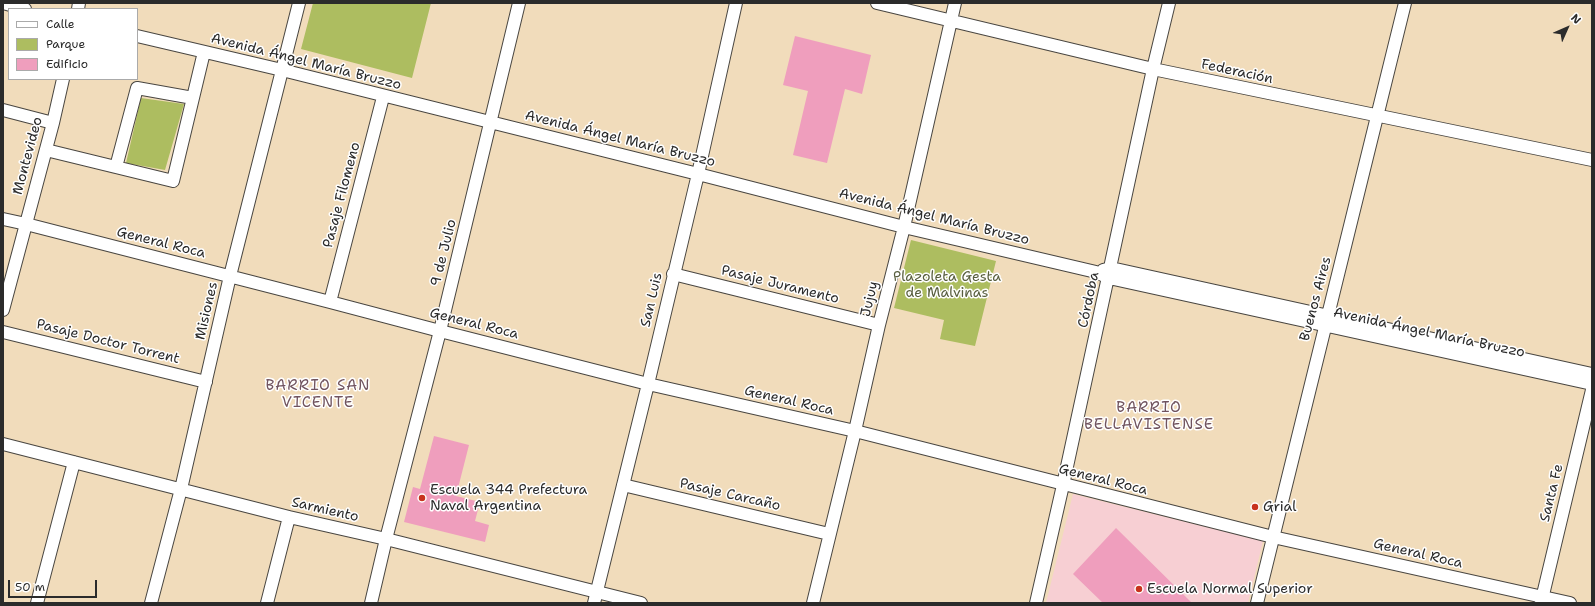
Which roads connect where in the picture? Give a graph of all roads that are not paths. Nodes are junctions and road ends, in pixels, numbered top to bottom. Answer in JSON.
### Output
{"nodes":[{"id":1,"x":3,"y":3,"type":"edge"},
{"id":2,"x":299,"y":3,"type":"edge"},
{"id":3,"x":519,"y":3,"type":"edge"},
{"id":4,"x":736,"y":3,"type":"edge"},
{"id":5,"x":877,"y":3,"type":"edge"},
{"id":6,"x":955,"y":3,"type":"edge"},
{"id":7,"x":1169,"y":3,"type":"edge"},
{"id":8,"x":1405,"y":3,"type":"edge"},
{"id":9,"x":21,"y":8,"type":"edge"},
{"id":10,"x":951,"y":22,"type":"junction"},
{"id":11,"x":138,"y":36,"type":"edge"},
{"id":12,"x":204,"y":52,"type":"junction"},
{"id":13,"x":1153,"y":69,"type":"junction"},
{"id":14,"x":282,"y":70,"type":"junction"},
{"id":15,"x":63,"y":80,"type":"edge"},
{"id":16,"x":383,"y":96,"type":"junction"},
{"id":17,"x":193,"y":98,"type":"junction"},
{"id":18,"x":3,"y":110,"type":"edge"},
{"id":19,"x":1378,"y":117,"type":"junction"},
{"id":20,"x":53,"y":123,"type":"junction"},
{"id":21,"x":491,"y":123,"type":"junction"},
{"id":22,"x":46,"y":150,"type":"junction"},
{"id":23,"x":1592,"y":160,"type":"edge"},
{"id":24,"x":116,"y":167,"type":"junction"},
{"id":25,"x":698,"y":174,"type":"junction"},
{"id":26,"x":3,"y":219,"type":"edge"},
{"id":27,"x":26,"y":224,"type":"junction"},
{"id":28,"x":904,"y":227,"type":"junction"},
{"id":29,"x":1110,"y":273,"type":"junction"},
{"id":30,"x":673,"y":274,"type":"junction"},
{"id":31,"x":230,"y":276,"type":"junction"},
{"id":32,"x":330,"y":302,"type":"junction"},
{"id":33,"x":3,"y":310,"type":"edge"},
{"id":34,"x":1327,"y":321,"type":"junction"},
{"id":35,"x":879,"y":325,"type":"junction"},
{"id":36,"x":3,"y":332,"type":"edge"},
{"id":37,"x":440,"y":332,"type":"junction"},
{"id":38,"x":1592,"y":374,"type":"edge"},
{"id":39,"x":206,"y":382,"type":"junction"},
{"id":40,"x":648,"y":384,"type":"junction"},
{"id":41,"x":1592,"y":384,"type":"edge"},
{"id":42,"x":1592,"y":390,"type":"edge"},
{"id":43,"x":855,"y":431,"type":"junction"},
{"id":44,"x":3,"y":444,"type":"edge"},
{"id":45,"x":74,"y":462,"type":"junction"},
{"id":46,"x":623,"y":485,"type":"junction"},
{"id":47,"x":1064,"y":485,"type":"junction"},
{"id":48,"x":181,"y":489,"type":"junction"},
{"id":49,"x":289,"y":517,"type":"junction"},
{"id":50,"x":829,"y":534,"type":"junction"},
{"id":51,"x":1273,"y":537,"type":"junction"},
{"id":52,"x":386,"y":539,"type":"junction"},
{"id":53,"x":595,"y":598,"type":"edge"},
{"id":54,"x":1542,"y":600,"type":"edge"},
{"id":55,"x":37,"y":603,"type":"edge"},
{"id":56,"x":151,"y":603,"type":"edge"},
{"id":57,"x":267,"y":603,"type":"edge"},
{"id":58,"x":371,"y":603,"type":"edge"},
{"id":59,"x":641,"y":603,"type":"edge"},
{"id":60,"x":813,"y":603,"type":"edge"},
{"id":61,"x":1036,"y":603,"type":"edge"},
{"id":62,"x":1257,"y":603,"type":"edge"},
{"id":63,"x":1570,"y":603,"type":"edge"}],
"edges":[{"from":1,"to":9,"type":"street"},
{"from":2,"to":14,"type":"street","name":"Misiones"},
{"from":3,"to":21,"type":"street","name":"9 de Julio"},
{"from":4,"to":25,"type":"street","name":"San Luis"},
{"from":5,"to":10,"type":"street","name":"Federación"},
{"from":6,"to":10,"type":"street","name":"Jujuy"},
{"from":7,"to":13,"type":"street","name":"Córdoba"},
{"from":8,"to":19,"type":"street","name":"Buenos Aires"},
{"from":10,"to":13,"type":"street","name":"Federación"},
{"from":10,"to":28,"type":"street","name":"Jujuy"},
{"from":11,"to":12,"type":"street","name":"Avenida Ángel María Bruzzo"},
{"from":12,"to":14,"type":"street","name":"Avenida Ángel María Bruzzo"},
{"from":12,"to":17,"type":"street"},
{"from":13,"to":19,"type":"street","name":"Federación"},
{"from":13,"to":29,"type":"street","name":"Córdoba"},
{"from":14,"to":16,"type":"street","name":"Avenida Ángel María Bruzzo"},
{"from":14,"to":31,"type":"street","name":"Misiones"},
{"from":15,"to":20,"type":"street","name":"Montevideo"},
{"from":16,"to":21,"type":"street","name":"Avenida Ángel María Bruzzo"},
{"from":16,"to":32,"type":"street","name":"Pasaje Filomeno"},
{"from":17,"to":24,"type":"street"},
{"from":17,"to":24,"type":"street"},
{"from":18,"to":20,"type":"street"},
{"from":19,"to":23,"type":"street","name":"Federación"},
{"from":19,"to":34,"type":"street","name":"Buenos Aires"},
{"from":20,"to":22,"type":"street","name":"Montevideo"},
{"from":21,"to":25,"type":"street","name":"Avenida Ángel María Bruzzo"},
{"from":21,"to":37,"type":"street","name":"9 de Julio"},
{"from":22,"to":24,"type":"street"},
{"from":22,"to":27,"type":"street","name":"Montevideo"},
{"from":25,"to":28,"type":"street","name":"Avenida Ángel María Bruzzo"},
{"from":25,"to":30,"type":"street","name":"San Luis"},
{"from":26,"to":27,"type":"street","name":"General Roca"},
{"from":27,"to":31,"type":"street","name":"General Roca"},
{"from":27,"to":33,"type":"street","name":"Montevideo"},
{"from":28,"to":29,"type":"street","name":"Avenida Ángel María Bruzzo"},
{"from":28,"to":35,"type":"street","name":"Jujuy"},
{"from":29,"to":34,"type":"street","name":"Avenida Ángel María Bruzzo"},
{"from":29,"to":47,"type":"street","name":"Córdoba"},
{"from":30,"to":35,"type":"street","name":"Pasaje Juramento"},
{"from":30,"to":40,"type":"street","name":"San Luis"},
{"from":31,"to":32,"type":"street","name":"General Roca"},
{"from":31,"to":39,"type":"street","name":"Misiones"},
{"from":32,"to":37,"type":"street","name":"General Roca"},
{"from":34,"to":38,"type":"street","name":"Avenida Ángel María Bruzzo"},
{"from":34,"to":41,"type":"street","name":"Avenida Ángel María Bruzzo"},
{"from":34,"to":51,"type":"street","name":"Buenos Aires"},
{"from":35,"to":43,"type":"street","name":"Jujuy"},
{"from":36,"to":39,"type":"street","name":"Pasaje Doctor Torrent"},
{"from":37,"to":40,"type":"street","name":"General Roca"},
{"from":37,"to":52,"type":"street","name":"9 de Julio"},
{"from":39,"to":48,"type":"street","name":"Misiones"},
{"from":40,"to":43,"type":"street","name":"General Roca"},
{"from":40,"to":46,"type":"street","name":"San Luis"},
{"from":42,"to":54,"type":"street","name":"Santa Fe"},
{"from":43,"to":47,"type":"street","name":"General Roca"},
{"from":43,"to":50,"type":"street","name":"Jujuy"},
{"from":44,"to":45,"type":"street","name":"Sarmiento"},
{"from":45,"to":48,"type":"street","name":"Sarmiento"},
{"from":45,"to":55,"type":"street"},
{"from":46,"to":50,"type":"street","name":"Pasaje Carcaño"},
{"from":46,"to":53,"type":"street","name":"San Luis"},
{"from":47,"to":51,"type":"street","name":"General Roca"},
{"from":47,"to":61,"type":"street","name":"Córdoba"},
{"from":48,"to":49,"type":"street","name":"Sarmiento"},
{"from":48,"to":56,"type":"street","name":"Misiones"},
{"from":49,"to":52,"type":"street","name":"Sarmiento"},
{"from":49,"to":57,"type":"street"},
{"from":50,"to":60,"type":"street","name":"Jujuy"},
{"from":51,"to":54,"type":"street","name":"General Roca"},
{"from":51,"to":62,"type":"street","name":"Buenos Aires"},
{"from":52,"to":53,"type":"street","name":"Sarmiento"},
{"from":52,"to":58,"type":"street","name":"9 de Julio"},
{"from":53,"to":59,"type":"street","name":"Sarmiento"},
{"from":54,"to":63,"type":"street","name":"General Roca"}]}
